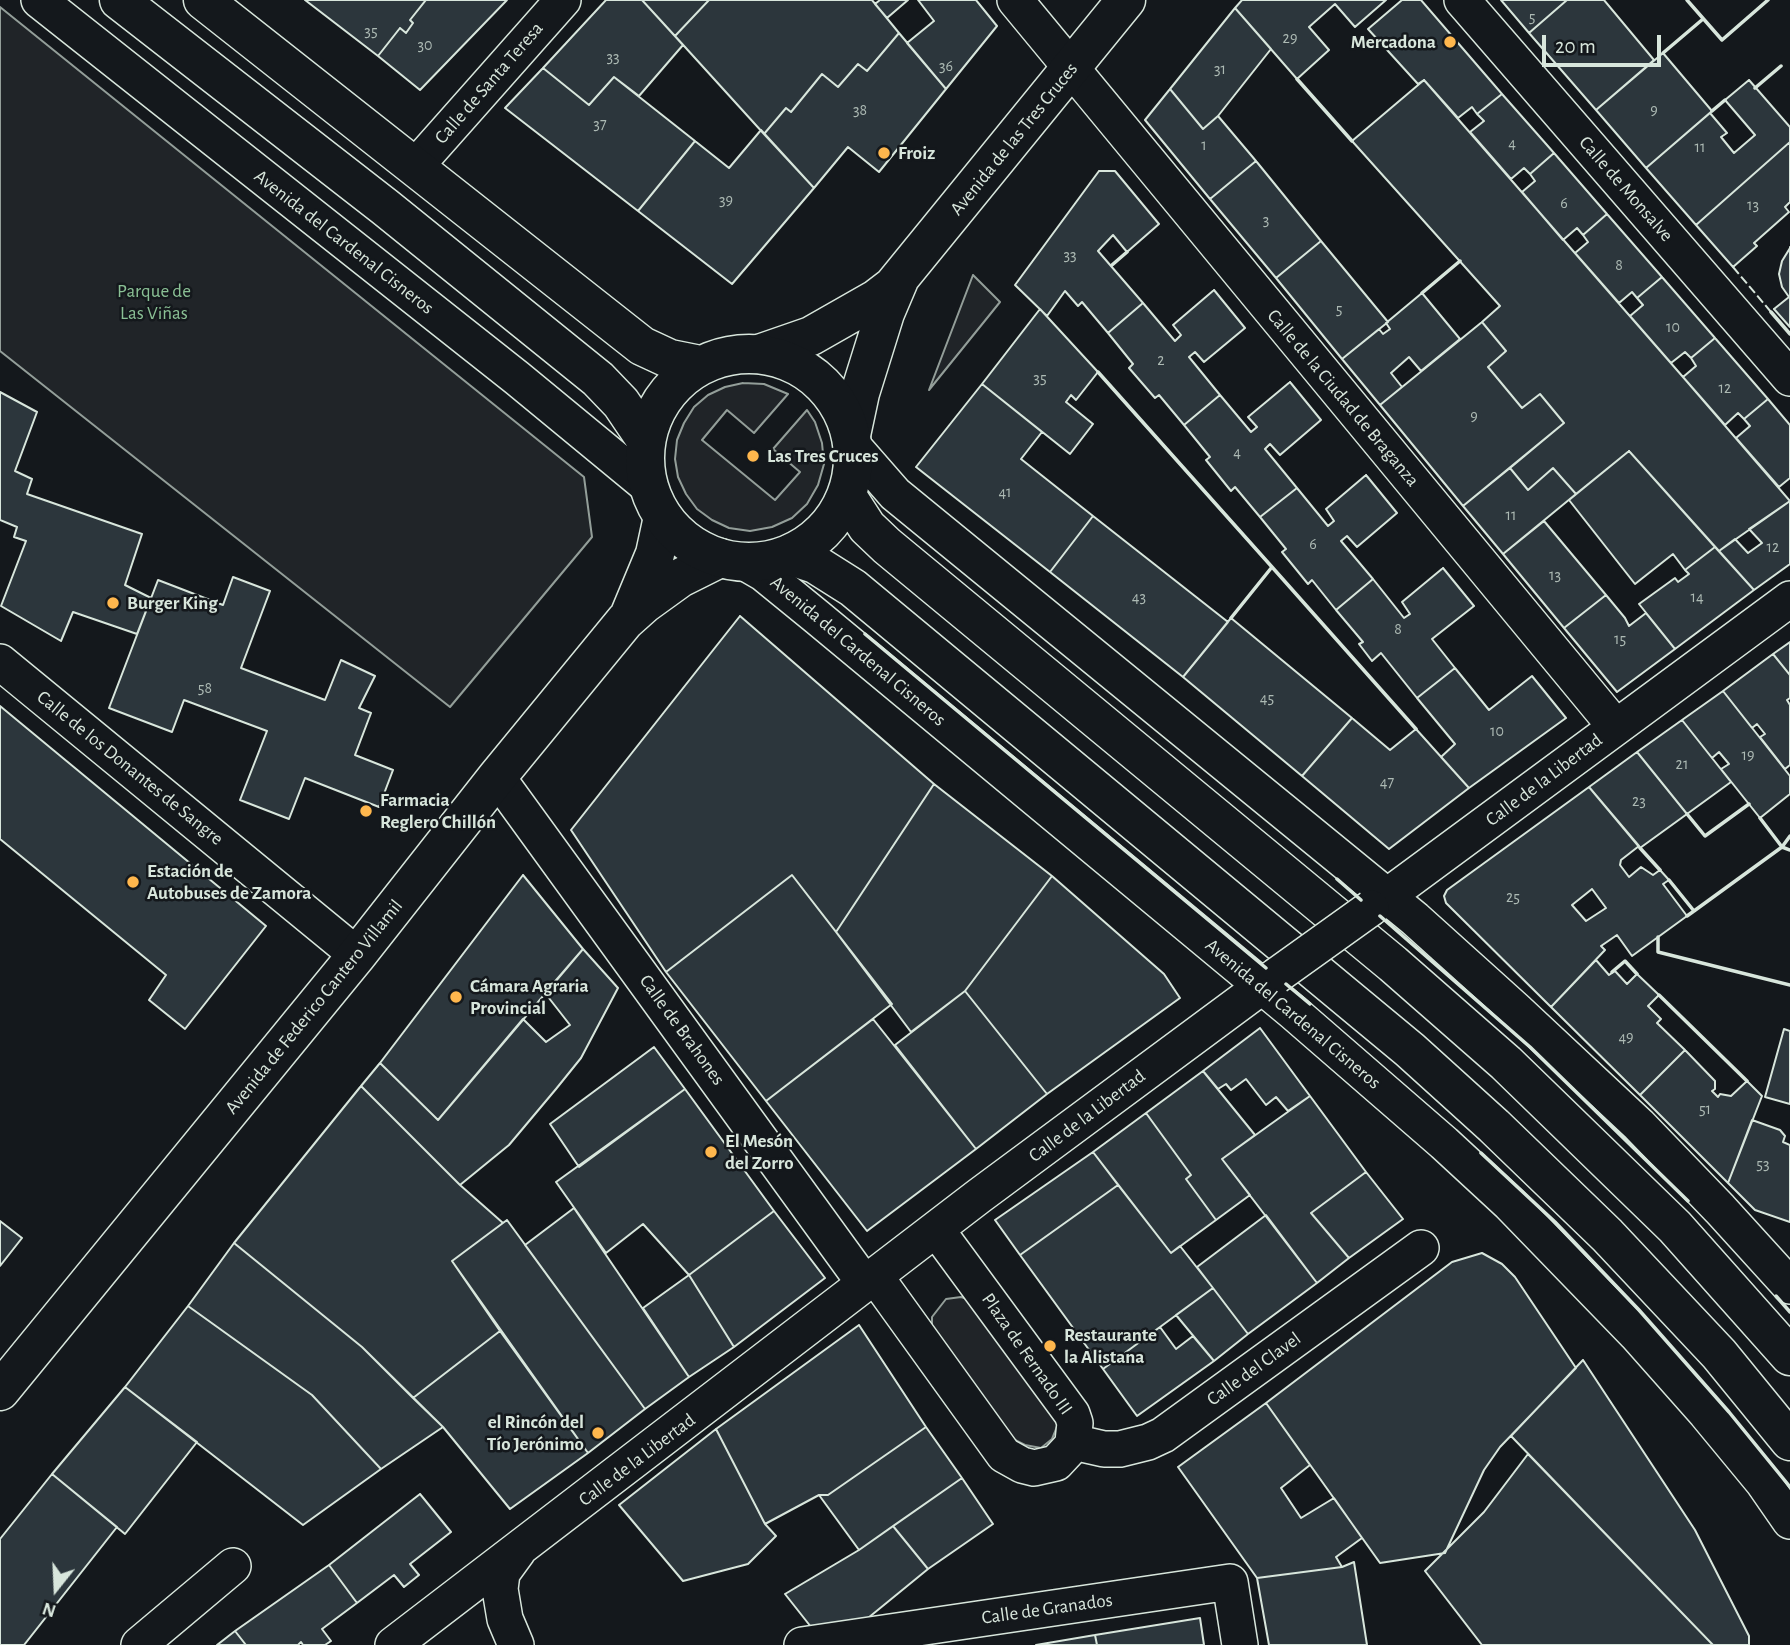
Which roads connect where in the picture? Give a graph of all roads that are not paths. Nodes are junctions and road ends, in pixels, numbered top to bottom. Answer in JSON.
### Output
{"nodes":[{"id":1,"x":39,"y":0,"type":"edge"},
{"id":2,"x":119,"y":0,"type":"edge"},
{"id":3,"x":203,"y":0,"type":"edge"},
{"id":4,"x":563,"y":0,"type":"edge"},
{"id":5,"x":1015,"y":0,"type":"edge"},
{"id":6,"x":1126,"y":0,"type":"edge"},
{"id":7,"x":1462,"y":0,"type":"edge"},
{"id":8,"x":1071,"y":69,"type":"junction"},
{"id":9,"x":415,"y":167,"type":"junction"},
{"id":10,"x":900,"y":278,"type":"junction"},
{"id":11,"x":759,"y":354,"type":"junction"},
{"id":12,"x":700,"y":365,"type":"junction"},
{"id":13,"x":1790,"y":378,"type":"edge"},
{"id":14,"x":646,"y":440,"type":"junction"},
{"id":15,"x":852,"y":441,"type":"junction"},
{"id":16,"x":847,"y":496,"type":"junction"},
{"id":17,"x":656,"y":501,"type":"junction"},
{"id":18,"x":788,"y":555,"type":"junction"},
{"id":19,"x":732,"y":560,"type":"junction"},
{"id":20,"x":1790,"y":598,"type":"edge"},
{"id":21,"x":625,"y":621,"type":"junction"},
{"id":22,"x":0,"y":662,"type":"edge"},
{"id":23,"x":1615,"y":726,"type":"junction"},
{"id":24,"x":497,"y":777,"type":"junction"},
{"id":25,"x":1379,"y":902,"type":"junction"},
{"id":26,"x":357,"y":955,"type":"junction"},
{"id":27,"x":1269,"y":982,"type":"junction"},
{"id":28,"x":936,"y":1229,"type":"junction"},
{"id":29,"x":1421,"y":1248,"type":"dead end"},
{"id":30,"x":870,"y":1280,"type":"junction"},
{"id":31,"x":1790,"y":1286,"type":"edge"},
{"id":32,"x":1790,"y":1356,"type":"edge"},
{"id":33,"x":0,"y":1391,"type":"edge"},
{"id":34,"x":1073,"y":1441,"type":"junction"},
{"id":35,"x":1790,"y":1441,"type":"edge"},
{"id":36,"x":1790,"y":1521,"type":"edge"},
{"id":37,"x":519,"y":1550,"type":"junction"},
{"id":38,"x":233,"y":1566,"type":"dead end"},
{"id":39,"x":139,"y":1645,"type":"edge"},
{"id":40,"x":393,"y":1645,"type":"edge"},
{"id":41,"x":516,"y":1645,"type":"edge"},
{"id":42,"x":802,"y":1645,"type":"edge"},
{"id":43,"x":1240,"y":1645,"type":"edge"}],
"edges":[{"from":1,"to":17,"type":"street","name":"Avenida del Cardenal Cisneros"},
{"from":2,"to":14,"type":"main road"},
{"from":3,"to":9,"type":"main road","name":"Avenida del Cardenal Cisneros"},
{"from":4,"to":9,"type":"street","name":"Calle de Santa Teresa"},
{"from":5,"to":8,"type":"street","name":"Calle de la Ciudad de Braganza"},
{"from":6,"to":8,"type":"main road","name":"Avenida de las Tres Cruces"},
{"from":7,"to":13,"type":"street","name":"Calle de Monsalve"},
{"from":8,"to":10,"type":"main road","name":"Avenida de las Tres Cruces"},
{"from":8,"to":23,"type":"street","name":"Calle de la Ciudad de Braganza"},
{"from":9,"to":12,"type":"main road","name":"Avenida del Cardenal Cisneros"},
{"from":10,"to":11,"type":"main road","name":"Avenida de las Tres Cruces"},
{"from":10,"to":15,"type":"main road","name":"Avenida de las Tres Cruces"},
{"from":11,"to":12,"type":"main road","name":"Avenida del Cardenal Cisneros"},
{"from":11,"to":15,"type":"main road","name":"Avenida del Cardenal Cisneros"},
{"from":12,"to":14,"type":"main road","name":"Avenida del Cardenal Cisneros"},
{"from":14,"to":17,"type":"main road","name":"Avenida del Cardenal Cisneros"},
{"from":15,"to":16,"type":"main road","name":"Avenida del Cardenal Cisneros"},
{"from":15,"to":25,"type":"street","name":"Avenida del Cardenal Cisneros"},
{"from":16,"to":18,"type":"main road","name":"Avenida del Cardenal Cisneros"},
{"from":16,"to":32,"type":"main road"},
{"from":17,"to":19,"type":"main road","name":"Avenida del Cardenal Cisneros"},
{"from":17,"to":21,"type":"main road","name":"Avenida de Federico Cantero Villamil"},
{"from":18,"to":19,"type":"main road","name":"Avenida del Cardenal Cisneros"},
{"from":18,"to":35,"type":"main road","name":"Avenida del Cardenal Cisneros"},
{"from":19,"to":21,"type":"main road","name":"Avenida de Federico Cantero Villamil"},
{"from":19,"to":27,"type":"street","name":"Avenida del Cardenal Cisneros"},
{"from":20,"to":23,"type":"street","name":"Calle de la Libertad"},
{"from":21,"to":24,"type":"main road","name":"Avenida de Federico Cantero Villamil"},
{"from":22,"to":26,"type":"street","name":"Calle de los Donantes de Sangre"},
{"from":23,"to":25,"type":"street","name":"Calle de la Libertad"},
{"from":24,"to":26,"type":"main road","name":"Avenida de Federico Cantero Villamil"},
{"from":24,"to":30,"type":"street","name":"Calle de Brahones"},
{"from":25,"to":27,"type":"street","name":"Calle de la Libertad","bridge":true},
{"from":25,"to":31,"type":"street","name":"Avenida del Cardenal Cisneros"},
{"from":26,"to":33,"type":"main road","name":"Avenida de Federico Cantero Villamil"},
{"from":27,"to":28,"type":"street","name":"Calle de la Libertad"},
{"from":27,"to":36,"type":"street","name":"Avenida del Cardenal Cisneros"},
{"from":28,"to":30,"type":"street","name":"Calle de la Libertad"},
{"from":28,"to":34,"type":"street","name":"Plaza de Fernado III"},
{"from":29,"to":34,"type":"street","name":"Calle del Clavel"},
{"from":30,"to":34,"type":"street","name":"Plaza de Fernado III"},
{"from":30,"to":37,"type":"street","name":"Calle de la Libertad"},
{"from":37,"to":40,"type":"street","name":"Calle de la Libertad"},
{"from":37,"to":41,"type":"street"},
{"from":38,"to":39,"type":"street"},
{"from":42,"to":43,"type":"street","name":"Calle de Granados"}]}
